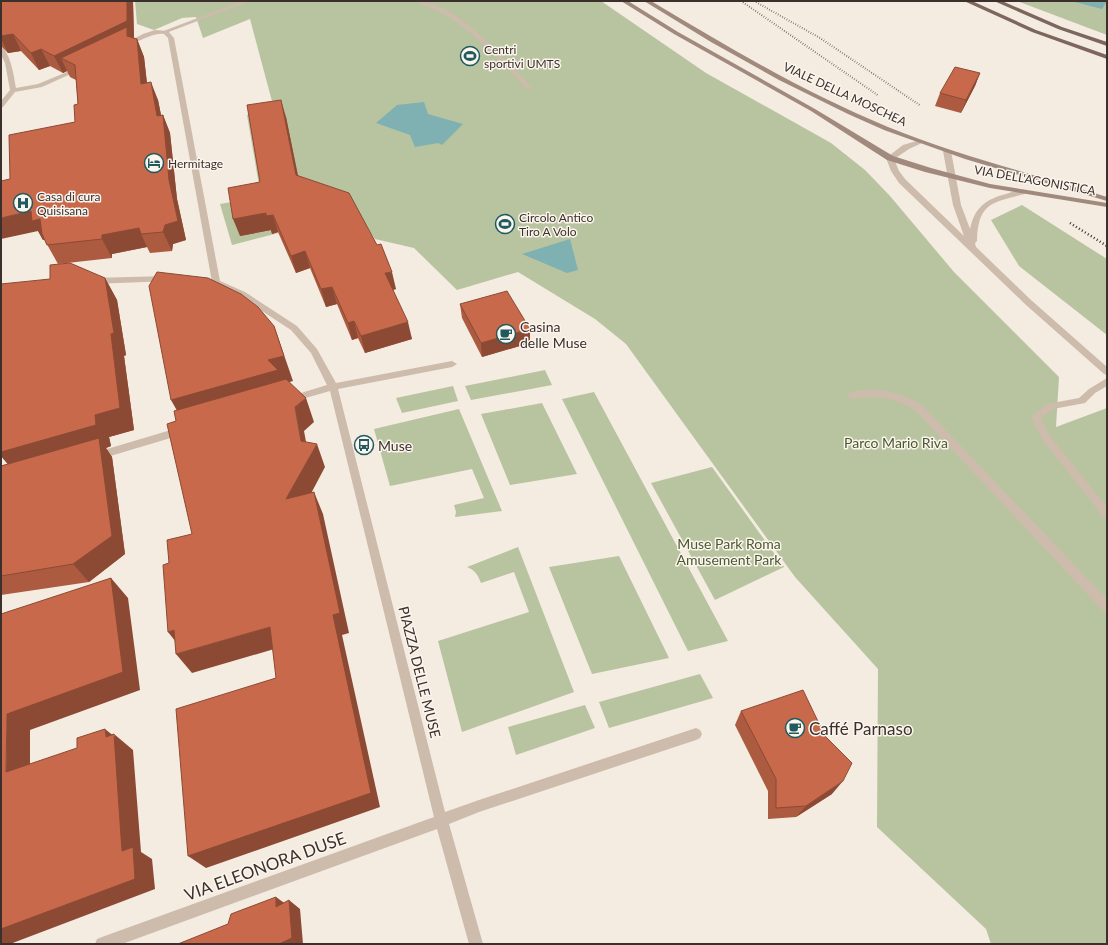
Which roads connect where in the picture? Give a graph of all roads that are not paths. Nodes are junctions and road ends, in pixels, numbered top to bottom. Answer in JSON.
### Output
{"nodes":[{"id":1,"x":247,"y":1,"type":"edge"},
{"id":2,"x":420,"y":1,"type":"edge"},
{"id":3,"x":624,"y":1,"type":"edge"},
{"id":4,"x":647,"y":1,"type":"edge"},
{"id":5,"x":967,"y":1,"type":"edge"},
{"id":6,"x":997,"y":1,"type":"edge"},
{"id":7,"x":164,"y":32,"type":"junction"},
{"id":8,"x":1107,"y":44,"type":"edge"},
{"id":9,"x":1,"y":49,"type":"edge"},
{"id":10,"x":116,"y":50,"type":"edge"},
{"id":11,"x":1107,"y":57,"type":"edge"},
{"id":12,"x":88,"y":64,"type":"edge"},
{"id":13,"x":529,"y":88,"type":"dead end"},
{"id":14,"x":12,"y":90,"type":"junction"},
{"id":15,"x":1,"y":106,"type":"edge"},
{"id":16,"x":920,"y":142,"type":"junction"},
{"id":17,"x":947,"y":151,"type":"junction"},
{"id":18,"x":890,"y":158,"type":"junction"},
{"id":19,"x":953,"y":177,"type":"junction"},
{"id":20,"x":1022,"y":192,"type":"junction"},
{"id":21,"x":1107,"y":199,"type":"edge"},
{"id":22,"x":1107,"y":204,"type":"edge"},
{"id":23,"x":973,"y":249,"type":"junction"},
{"id":24,"x":174,"y":279,"type":"edge"},
{"id":25,"x":87,"y":281,"type":"edge"},
{"id":26,"x":452,"y":364,"type":"dead end"},
{"id":27,"x":1107,"y":372,"type":"edge"},
{"id":28,"x":1107,"y":381,"type":"edge"},
{"id":29,"x":332,"y":387,"type":"junction"},
{"id":30,"x":851,"y":396,"type":"dead end"},
{"id":31,"x":285,"y":400,"type":"edge"},
{"id":32,"x":193,"y":427,"type":"edge"},
{"id":33,"x":89,"y":458,"type":"edge"},
{"id":34,"x":1107,"y":515,"type":"edge"},
{"id":35,"x":1107,"y":607,"type":"edge"},
{"id":36,"x":696,"y":734,"type":"dead end"},
{"id":37,"x":441,"y":821,"type":"junction"},
{"id":38,"x":102,"y":944,"type":"edge"},
{"id":39,"x":476,"y":944,"type":"edge"}],
"edges":[{"from":1,"to":7,"type":"street"},
{"from":2,"to":13,"type":"street"},
{"from":3,"to":18,"type":"main road","name":"VIALE DELLA MOSCHEA"},
{"from":4,"to":16,"type":"main road","name":"VIALE DELLA MOSCHEA"},
{"from":5,"to":11,"type":"main road"},
{"from":6,"to":8,"type":"main road"},
{"from":7,"to":10,"type":"street"},
{"from":7,"to":29,"type":"street","name":"PIAZZA DELLE MUSE"},
{"from":9,"to":14,"type":"street"},
{"from":12,"to":14,"type":"street"},
{"from":14,"to":15,"type":"street"},
{"from":16,"to":17,"type":"main road","name":"VIALE DELLA MOSCHEA"},
{"from":16,"to":18,"type":"street"},
{"from":17,"to":19,"type":"street"},
{"from":17,"to":21,"type":"main road","name":"VIA DELL'AGONISTICA"},
{"from":18,"to":19,"type":"main road","name":"VIA DELL'AGONISTICA"},
{"from":18,"to":23,"type":"street"},
{"from":19,"to":20,"type":"main road","name":"VIA DELL'AGONISTICA"},
{"from":19,"to":23,"type":"street"},
{"from":20,"to":22,"type":"main road","name":"VIA DELL'AGONISTICA"},
{"from":20,"to":23,"type":"street"},
{"from":23,"to":27,"type":"street"},
{"from":24,"to":25,"type":"street"},
{"from":26,"to":29,"type":"street"},
{"from":28,"to":34,"type":"street"},
{"from":29,"to":31,"type":"street"},
{"from":29,"to":37,"type":"street","name":"PIAZZA DELLE MUSE"},
{"from":30,"to":35,"type":"street"},
{"from":32,"to":33,"type":"street"},
{"from":36,"to":37,"type":"street"},
{"from":37,"to":38,"type":"street","name":"VIA ELEONORA DUSE"},
{"from":37,"to":39,"type":"street","name":"PIAZZA DELLE MUSE"}]}
